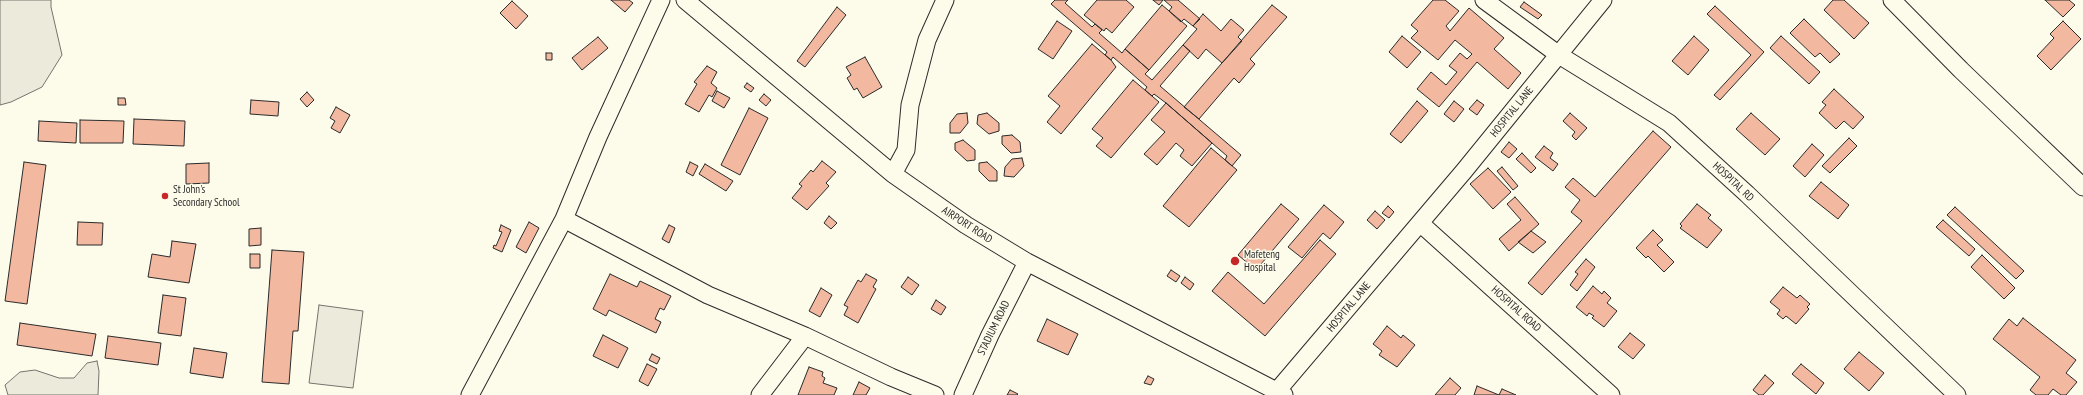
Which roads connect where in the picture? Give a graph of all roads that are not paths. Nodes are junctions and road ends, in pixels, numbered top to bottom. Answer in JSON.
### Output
{"nodes":[{"id":1,"x":661,"y":0,"type":"edge"},
{"id":2,"x":686,"y":0,"type":"edge"},
{"id":3,"x":945,"y":0,"type":"edge"},
{"id":4,"x":1484,"y":0,"type":"edge"},
{"id":5,"x":1603,"y":0,"type":"edge"},
{"id":6,"x":1892,"y":0,"type":"edge"},
{"id":7,"x":1558,"y":55,"type":"junction"},
{"id":8,"x":893,"y":174,"type":"junction"},
{"id":9,"x":2083,"y":187,"type":"edge"},
{"id":10,"x":564,"y":219,"type":"junction"},
{"id":11,"x":1420,"y":223,"type":"junction"},
{"id":12,"x":1027,"y":262,"type":"junction"},
{"id":13,"x":805,"y":336,"type":"junction"},
{"id":14,"x":1281,"y":393,"type":"edge"},
{"id":15,"x":470,"y":395,"type":"edge"},
{"id":16,"x":760,"y":395,"type":"edge"},
{"id":17,"x":935,"y":395,"type":"edge"},
{"id":18,"x":963,"y":395,"type":"edge"},
{"id":19,"x":1611,"y":395,"type":"edge"},
{"id":20,"x":1957,"y":395,"type":"edge"}],
"edges":[{"from":1,"to":10,"type":"street"},
{"from":2,"to":8,"type":"street","name":"AIRPORT ROAD"},
{"from":3,"to":8,"type":"street"},
{"from":4,"to":7,"type":"street","name":"HOSPITAL RD"},
{"from":5,"to":7,"type":"street","name":"HOSPITAL LANE"},
{"from":6,"to":9,"type":"street"},
{"from":7,"to":11,"type":"street","name":"HOSPITAL LANE"},
{"from":7,"to":20,"type":"street","name":"HOSPITAL RD"},
{"from":8,"to":12,"type":"street","name":"AIRPORT ROAD"},
{"from":10,"to":13,"type":"street"},
{"from":10,"to":15,"type":"street"},
{"from":11,"to":14,"type":"street","name":"HOSPITAL LANE"},
{"from":11,"to":19,"type":"street","name":"HOSPITAL ROAD"},
{"from":12,"to":14,"type":"street","name":"AIRPORT ROAD"},
{"from":12,"to":18,"type":"street","name":"STADIUM ROAD"},
{"from":13,"to":16,"type":"street"},
{"from":13,"to":17,"type":"street"}]}
